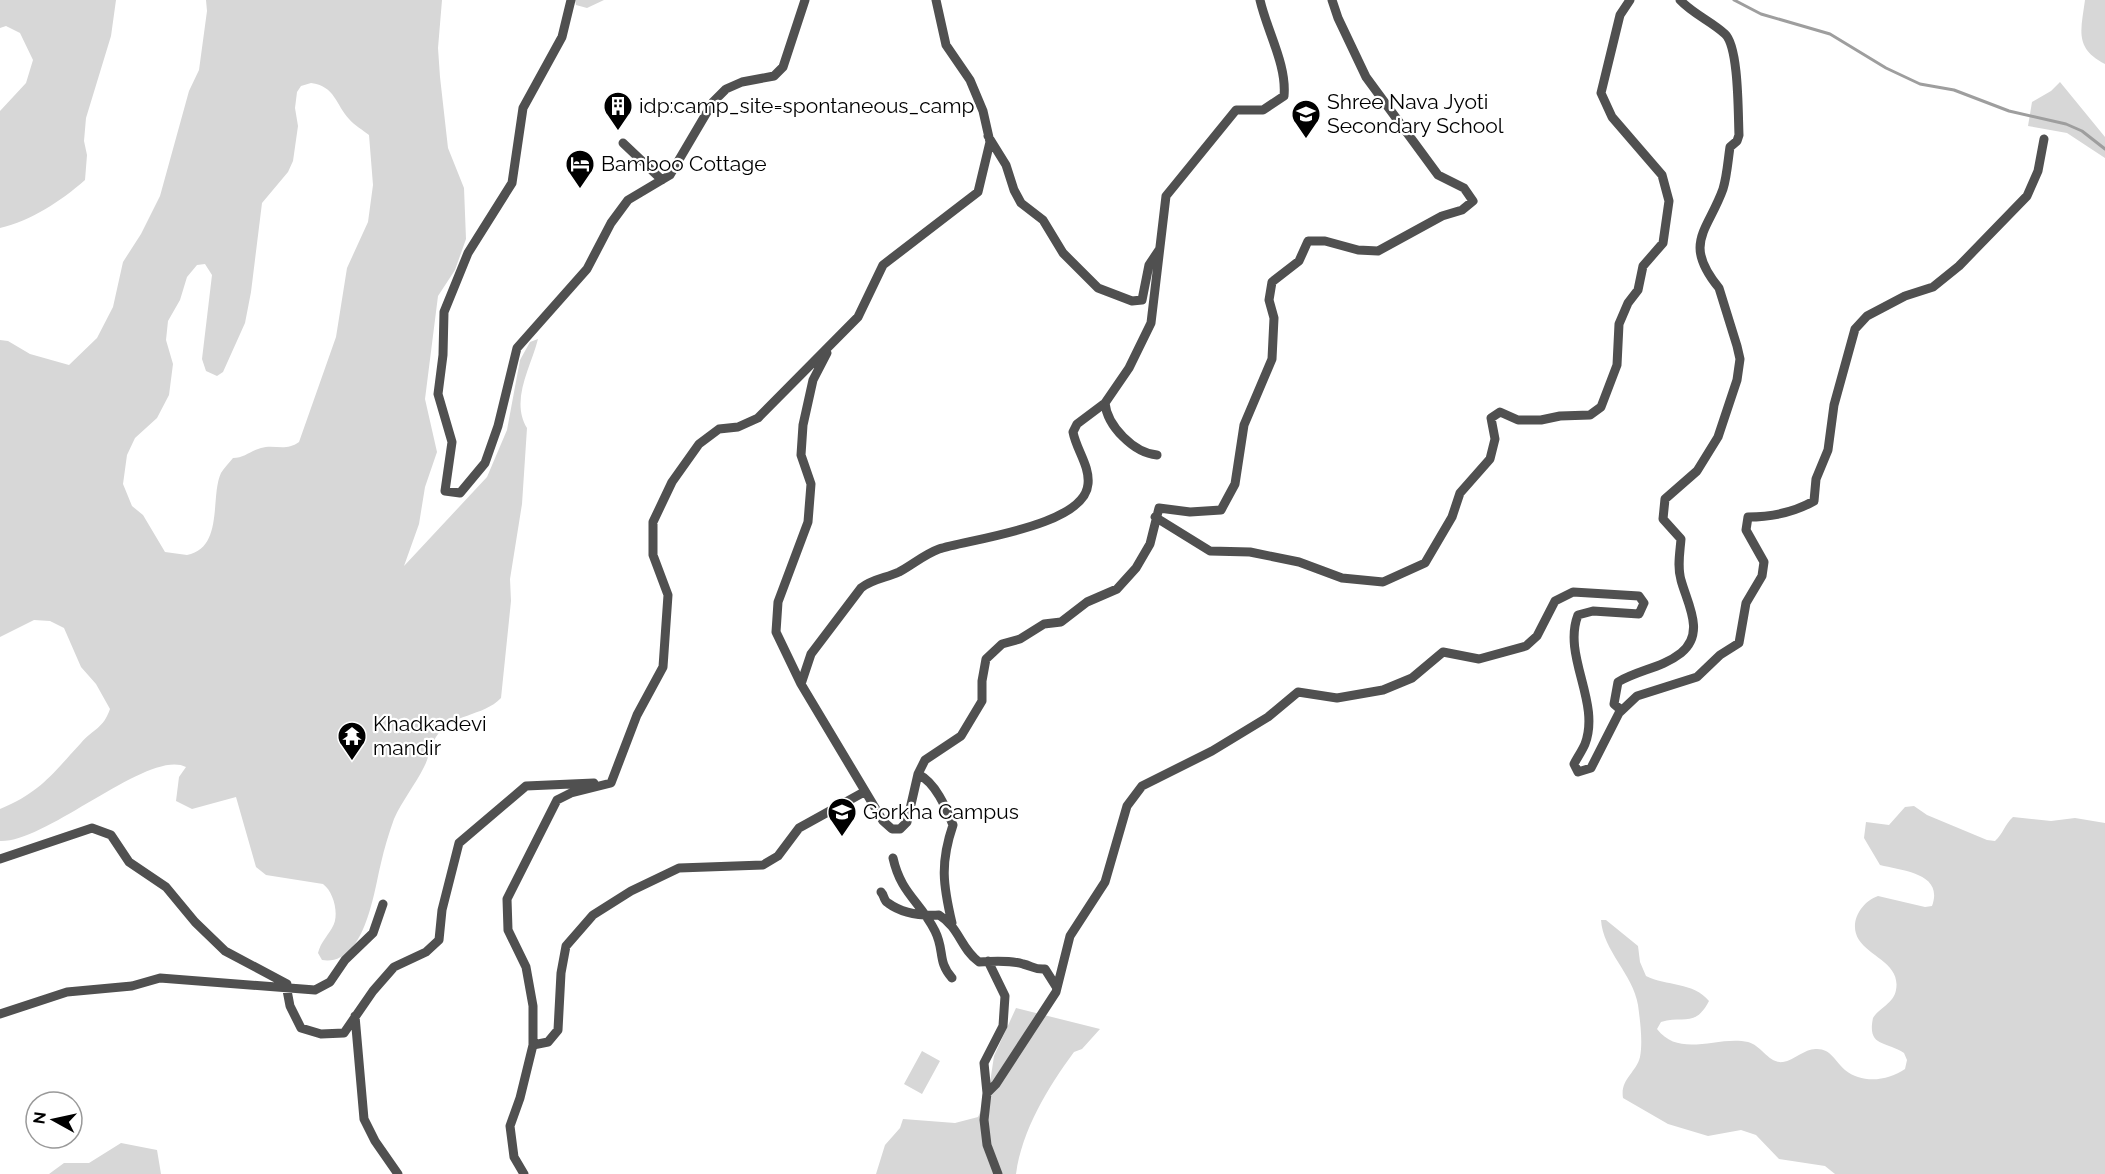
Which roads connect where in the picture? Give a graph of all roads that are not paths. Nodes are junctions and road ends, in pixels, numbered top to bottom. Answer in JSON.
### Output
{"nodes":[{"id":1,"x":571,"y":0,"type":"edge"},
{"id":2,"x":806,"y":0,"type":"edge"},
{"id":3,"x":936,"y":0,"type":"edge"},
{"id":4,"x":1260,"y":0,"type":"edge"},
{"id":5,"x":1332,"y":0,"type":"edge"},
{"id":6,"x":1630,"y":0,"type":"edge"},
{"id":7,"x":1680,"y":0,"type":"edge"},
{"id":8,"x":988,"y":136,"type":"junction"},
{"id":9,"x":2044,"y":139,"type":"dead end"},
{"id":10,"x":623,"y":143,"type":"dead end"},
{"id":11,"x":662,"y":180,"type":"junction"},
{"id":12,"x":1160,"y":248,"type":"junction"},
{"id":13,"x":836,"y":339,"type":"junction"},
{"id":14,"x":1105,"y":403,"type":"junction"},
{"id":15,"x":1157,"y":455,"type":"dead end"},
{"id":16,"x":1155,"y":517,"type":"junction"},
{"id":17,"x":801,"y":684,"type":"junction"},
{"id":18,"x":1621,"y":710,"type":"junction"},
{"id":19,"x":918,"y":774,"type":"junction"},
{"id":20,"x":611,"y":783,"type":"junction"},
{"id":21,"x":864,"y":792,"type":"junction"},
{"id":22,"x":893,"y":858,"type":"dead end"},
{"id":23,"x":0,"y":859,"type":"edge"},
{"id":24,"x":881,"y":892,"type":"dead end"},
{"id":25,"x":383,"y":904,"type":"dead end"},
{"id":26,"x":926,"y":916,"type":"junction"},
{"id":27,"x":952,"y":923,"type":"junction"},
{"id":28,"x":988,"y":961,"type":"junction"},
{"id":29,"x":952,"y":978,"type":"dead end"},
{"id":30,"x":289,"y":986,"type":"junction"},
{"id":31,"x":1057,"y":988,"type":"junction"},
{"id":32,"x":0,"y":1014,"type":"edge"},
{"id":33,"x":355,"y":1016,"type":"junction"},
{"id":34,"x":533,"y":1045,"type":"junction"},
{"id":35,"x":987,"y":1093,"type":"junction"},
{"id":36,"x":398,"y":1174,"type":"edge"},
{"id":37,"x":524,"y":1174,"type":"edge"},
{"id":38,"x":998,"y":1174,"type":"edge"}],
"edges":[{"from":1,"to":11,"type":"street"},
{"from":2,"to":11,"type":"street"},
{"from":3,"to":8,"type":"street"},
{"from":4,"to":12,"type":"street"},
{"from":5,"to":16,"type":"street"},
{"from":6,"to":16,"type":"street"},
{"from":7,"to":18,"type":"street"},
{"from":8,"to":12,"type":"street"},
{"from":8,"to":13,"type":"street"},
{"from":9,"to":18,"type":"street"},
{"from":10,"to":11,"type":"street"},
{"from":12,"to":14,"type":"street"},
{"from":13,"to":17,"type":"street"},
{"from":13,"to":20,"type":"street"},
{"from":14,"to":15,"type":"street"},
{"from":14,"to":17,"type":"street"},
{"from":16,"to":19,"type":"street"},
{"from":17,"to":21,"type":"street"},
{"from":18,"to":31,"type":"street"},
{"from":19,"to":21,"type":"street"},
{"from":19,"to":27,"type":"street"},
{"from":20,"to":33,"type":"street"},
{"from":20,"to":34,"type":"street"},
{"from":21,"to":34,"type":"street"},
{"from":22,"to":26,"type":"street"},
{"from":23,"to":30,"type":"street"},
{"from":24,"to":26,"type":"street"},
{"from":25,"to":30,"type":"street"},
{"from":26,"to":27,"type":"street"},
{"from":26,"to":29,"type":"street"},
{"from":27,"to":28,"type":"street"},
{"from":28,"to":31,"type":"street"},
{"from":28,"to":35,"type":"street"},
{"from":30,"to":32,"type":"street"},
{"from":30,"to":33,"type":"street"},
{"from":31,"to":35,"type":"street"},
{"from":33,"to":36,"type":"street"},
{"from":34,"to":37,"type":"street"},
{"from":35,"to":38,"type":"street"}]}
